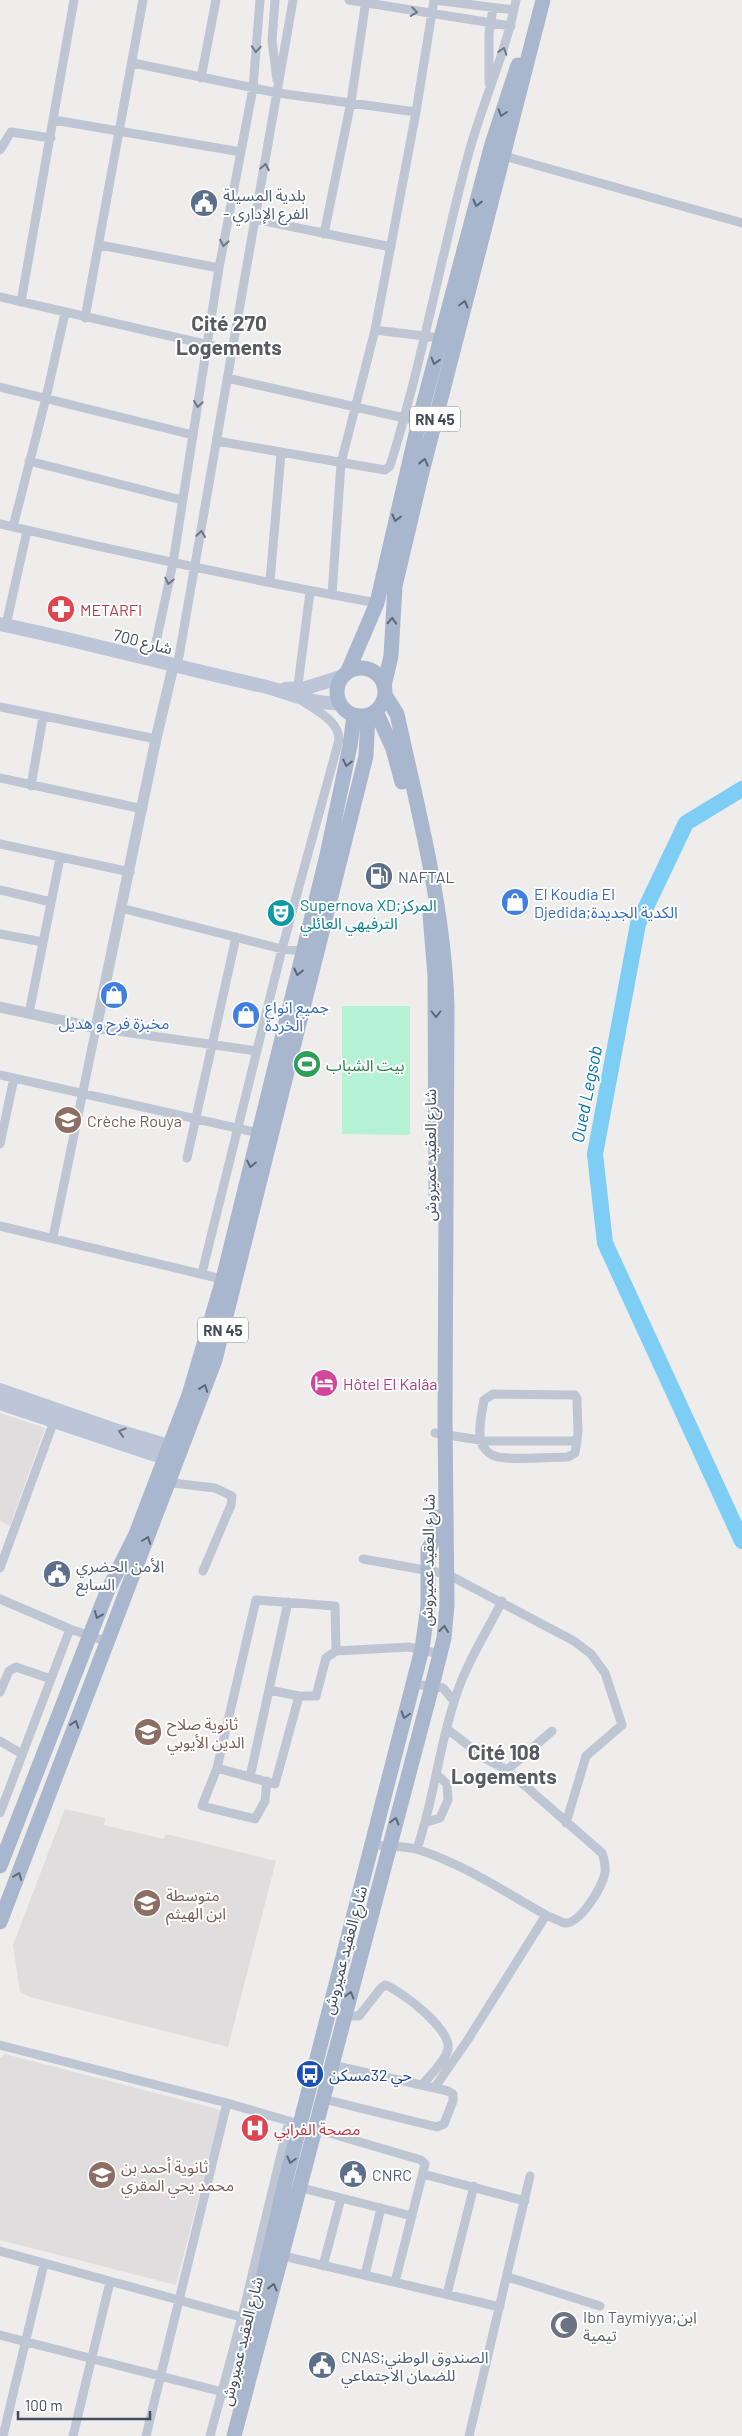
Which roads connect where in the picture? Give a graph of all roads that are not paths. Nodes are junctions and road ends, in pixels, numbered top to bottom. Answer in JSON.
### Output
{"nodes":[{"id":1,"x":74,"y":0,"type":"edge"},
{"id":2,"x":143,"y":0,"type":"edge"},
{"id":3,"x":216,"y":0,"type":"edge"},
{"id":4,"x":260,"y":0,"type":"edge"},
{"id":5,"x":275,"y":0,"type":"edge"},
{"id":6,"x":293,"y":0,"type":"edge"},
{"id":7,"x":349,"y":0,"type":"edge"},
{"id":8,"x":434,"y":0,"type":"edge"},
{"id":9,"x":516,"y":0,"type":"edge"},
{"id":10,"x":537,"y":0,"type":"edge"},
{"id":11,"x":543,"y":0,"type":"edge"},
{"id":12,"x":366,"y":2,"type":"edge"},
{"id":13,"x":493,"y":8,"type":"junction"},
{"id":14,"x":514,"y":10,"type":"junction"},
{"id":15,"x":432,"y":15,"type":"junction"},
{"id":16,"x":491,"y":23,"type":"junction"},
{"id":17,"x":511,"y":26,"type":"junction"},
{"id":18,"x":133,"y":64,"type":"junction"},
{"id":19,"x":201,"y":78,"type":"junction"},
{"id":20,"x":254,"y":88,"type":"junction"},
{"id":21,"x":489,"y":91,"type":"junction"},
{"id":22,"x":278,"y":93,"type":"junction"},
{"id":23,"x":351,"y":102,"type":"junction"},
{"id":24,"x":416,"y":112,"type":"junction"},
{"id":25,"x":54,"y":120,"type":"junction"},
{"id":26,"x":121,"y":131,"type":"junction"},
{"id":27,"x":51,"y":138,"type":"junction"},
{"id":28,"x":0,"y":150,"type":"edge"},
{"id":29,"x":241,"y":152,"type":"junction"},
{"id":30,"x":504,"y":156,"type":"junction"},
{"id":31,"x":254,"y":219,"type":"junction"},
{"id":32,"x":742,"y":223,"type":"edge"},
{"id":33,"x":477,"y":231,"type":"junction"},
{"id":34,"x":324,"y":234,"type":"junction"},
{"id":35,"x":100,"y":246,"type":"junction"},
{"id":36,"x":391,"y":247,"type":"junction"},
{"id":37,"x":442,"y":259,"type":"junction"},
{"id":38,"x":467,"y":266,"type":"junction"},
{"id":39,"x":219,"y":268,"type":"junction"},
{"id":40,"x":0,"y":297,"type":"edge"},
{"id":41,"x":21,"y":302,"type":"junction"},
{"id":42,"x":65,"y":313,"type":"junction"},
{"id":43,"x":86,"y":318,"type":"junction"},
{"id":44,"x":375,"y":330,"type":"junction"},
{"id":45,"x":423,"y":335,"type":"junction"},
{"id":46,"x":442,"y":338,"type":"junction"},
{"id":47,"x":207,"y":344,"type":"junction"},
{"id":48,"x":232,"y":350,"type":"junction"},
{"id":49,"x":227,"y":378,"type":"junction"},
{"id":50,"x":0,"y":387,"type":"edge"},
{"id":51,"x":46,"y":398,"type":"junction"},
{"id":52,"x":355,"y":405,"type":"junction"},
{"id":53,"x":412,"y":420,"type":"junction"},
{"id":54,"x":193,"y":435,"type":"junction"},
{"id":55,"x":217,"y":441,"type":"junction"},
{"id":56,"x":281,"y":452,"type":"junction"},
{"id":57,"x":30,"y":461,"type":"junction"},
{"id":58,"x":340,"y":463,"type":"junction"},
{"id":59,"x":182,"y":500,"type":"junction"},
{"id":60,"x":0,"y":524,"type":"edge"},
{"id":61,"x":13,"y":527,"type":"junction"},
{"id":62,"x":28,"y":532,"type":"junction"},
{"id":63,"x":173,"y":562,"type":"junction"},
{"id":64,"x":196,"y":566,"type":"junction"},
{"id":65,"x":270,"y":581,"type":"junction"},
{"id":66,"x":310,"y":592,"type":"junction"},
{"id":67,"x":332,"y":595,"type":"junction"},
{"id":68,"x":377,"y":603,"type":"junction"},
{"id":69,"x":3,"y":624,"type":"edge"},
{"id":70,"x":391,"y":656,"type":"junction"},
{"id":71,"x":152,"y":661,"type":"junction"},
{"id":72,"x":175,"y":667,"type":"junction"},
{"id":73,"x":346,"y":675,"type":"junction"},
{"id":74,"x":385,"y":691,"type":"junction"},
{"id":75,"x":297,"y":693,"type":"junction"},
{"id":76,"x":340,"y":702,"type":"junction"},
{"id":77,"x":0,"y":707,"type":"edge"},
{"id":78,"x":366,"y":714,"type":"junction"},
{"id":79,"x":397,"y":714,"type":"junction"},
{"id":80,"x":43,"y":717,"type":"junction"},
{"id":81,"x":156,"y":738,"type":"junction"},
{"id":82,"x":394,"y":754,"type":"junction"},
{"id":83,"x":366,"y":756,"type":"junction"},
{"id":84,"x":0,"y":778,"type":"edge"},
{"id":85,"x":31,"y":786,"type":"junction"},
{"id":86,"x":143,"y":809,"type":"junction"},
{"id":87,"x":0,"y":844,"type":"edge"},
{"id":88,"x":60,"y":858,"type":"junction"},
{"id":89,"x":130,"y":872,"type":"junction"},
{"id":90,"x":0,"y":890,"type":"edge"},
{"id":91,"x":51,"y":902,"type":"junction"},
{"id":92,"x":121,"y":908,"type":"junction"},
{"id":93,"x":0,"y":934,"type":"edge"},
{"id":94,"x":236,"y":937,"type":"junction"},
{"id":95,"x":43,"y":942,"type":"junction"},
{"id":96,"x":282,"y":949,"type":"junction"},
{"id":97,"x":303,"y":951,"type":"junction"},
{"id":98,"x":0,"y":1007,"type":"edge"},
{"id":99,"x":29,"y":1013,"type":"junction"},
{"id":100,"x":96,"y":1028,"type":"junction"},
{"id":101,"x":213,"y":1045,"type":"junction"},
{"id":102,"x":257,"y":1051,"type":"junction"},
{"id":103,"x":0,"y":1075,"type":"edge"},
{"id":104,"x":14,"y":1078,"type":"junction"},
{"id":105,"x":82,"y":1092,"type":"junction"},
{"id":106,"x":194,"y":1119,"type":"junction"},
{"id":107,"x":238,"y":1129,"type":"junction"},
{"id":108,"x":264,"y":1134,"type":"junction"},
{"id":109,"x":0,"y":1144,"type":"edge"},
{"id":110,"x":187,"y":1158,"type":"dead end"},
{"id":111,"x":0,"y":1226,"type":"edge"},
{"id":112,"x":53,"y":1238,"type":"junction"},
{"id":113,"x":441,"y":1258,"type":"junction"},
{"id":114,"x":202,"y":1273,"type":"junction"},
{"id":115,"x":229,"y":1281,"type":"junction"},
{"id":116,"x":0,"y":1390,"type":"edge"},
{"id":117,"x":0,"y":1404,"type":"edge"},
{"id":118,"x":55,"y":1416,"type":"junction"},
{"id":119,"x":440,"y":1434,"type":"junction"},
{"id":120,"x":480,"y":1440,"type":"junction"},
{"id":121,"x":577,"y":1441,"type":"junction"},
{"id":122,"x":167,"y":1452,"type":"junction"},
{"id":123,"x":162,"y":1482,"type":"junction"},
{"id":124,"x":363,"y":1559,"type":"dead end"},
{"id":125,"x":0,"y":1568,"type":"edge"},
{"id":126,"x":428,"y":1570,"type":"junction"},
{"id":127,"x":203,"y":1571,"type":"dead end"},
{"id":128,"x":447,"y":1574,"type":"junction"},
{"id":129,"x":0,"y":1600,"type":"edge"},
{"id":130,"x":502,"y":1601,"type":"junction"},
{"id":131,"x":288,"y":1602,"type":"junction"},
{"id":132,"x":70,"y":1629,"type":"junction"},
{"id":133,"x":90,"y":1635,"type":"junction"},
{"id":134,"x":108,"y":1642,"type":"junction"},
{"id":135,"x":422,"y":1649,"type":"junction"},
{"id":136,"x":336,"y":1652,"type":"junction"},
{"id":137,"x":440,"y":1654,"type":"junction"},
{"id":138,"x":51,"y":1679,"type":"junction"},
{"id":139,"x":462,"y":1680,"type":"junction"},
{"id":140,"x":414,"y":1684,"type":"junction"},
{"id":141,"x":437,"y":1687,"type":"junction"},
{"id":142,"x":69,"y":1688,"type":"junction"},
{"id":143,"x":269,"y":1690,"type":"junction"},
{"id":144,"x":0,"y":1692,"type":"edge"},
{"id":145,"x":86,"y":1694,"type":"junction"},
{"id":146,"x":298,"y":1696,"type":"junction"},
{"id":147,"x":454,"y":1701,"type":"junction"},
{"id":148,"x":447,"y":1729,"type":"junction"},
{"id":149,"x":552,"y":1732,"type":"dead end"},
{"id":150,"x":0,"y":1741,"type":"edge"},
{"id":151,"x":22,"y":1754,"type":"junction"},
{"id":152,"x":217,"y":1768,"type":"junction"},
{"id":153,"x":507,"y":1770,"type":"junction"},
{"id":154,"x":436,"y":1774,"type":"junction"},
{"id":155,"x":250,"y":1777,"type":"junction"},
{"id":156,"x":267,"y":1781,"type":"junction"},
{"id":157,"x":0,"y":1813,"type":"edge"},
{"id":158,"x":427,"y":1822,"type":"junction"},
{"id":159,"x":566,"y":1823,"type":"junction"},
{"id":160,"x":380,"y":1846,"type":"junction"},
{"id":161,"x":417,"y":1849,"type":"junction"},
{"id":162,"x":0,"y":1866,"type":"edge"},
{"id":163,"x":360,"y":1887,"type":"junction"},
{"id":164,"x":377,"y":1891,"type":"junction"},
{"id":165,"x":546,"y":1915,"type":"junction"},
{"id":166,"x":0,"y":1922,"type":"edge"},
{"id":167,"x":344,"y":2016,"type":"junction"},
{"id":168,"x":0,"y":2046,"type":"edge"},
{"id":169,"x":332,"y":2065,"type":"junction"},
{"id":170,"x":423,"y":2084,"type":"junction"},
{"id":171,"x":435,"y":2087,"type":"junction"},
{"id":172,"x":324,"y":2099,"type":"junction"},
{"id":173,"x":227,"y":2103,"type":"junction"},
{"id":174,"x":302,"y":2124,"type":"junction"},
{"id":175,"x":423,"y":2174,"type":"junction"},
{"id":176,"x":530,"y":2176,"type":"dead end"},
{"id":177,"x":474,"y":2186,"type":"junction"},
{"id":178,"x":298,"y":2187,"type":"junction"},
{"id":179,"x":341,"y":2198,"type":"junction"},
{"id":180,"x":525,"y":2201,"type":"junction"},
{"id":181,"x":381,"y":2208,"type":"junction"},
{"id":182,"x":412,"y":2216,"type":"junction"},
{"id":183,"x":0,"y":2252,"type":"edge"},
{"id":184,"x":275,"y":2253,"type":"junction"},
{"id":185,"x":44,"y":2264,"type":"junction"},
{"id":186,"x":324,"y":2266,"type":"junction"},
{"id":187,"x":364,"y":2275,"type":"junction"},
{"id":188,"x":508,"y":2277,"type":"junction"},
{"id":189,"x":110,"y":2282,"type":"junction"},
{"id":190,"x":396,"y":2282,"type":"junction"},
{"id":191,"x":447,"y":2294,"type":"junction"},
{"id":192,"x":179,"y":2302,"type":"junction"},
{"id":193,"x":600,"y":2306,"type":"dead end"},
{"id":194,"x":500,"y":2307,"type":"junction"},
{"id":195,"x":253,"y":2320,"type":"junction"},
{"id":196,"x":0,"y":2335,"type":"edge"},
{"id":197,"x":25,"y":2341,"type":"junction"},
{"id":198,"x":93,"y":2359,"type":"junction"},
{"id":199,"x":160,"y":2375,"type":"junction"},
{"id":200,"x":235,"y":2396,"type":"junction"},
{"id":201,"x":3,"y":2436,"type":"edge"},
{"id":202,"x":73,"y":2436,"type":"edge"},
{"id":203,"x":146,"y":2436,"type":"edge"},
{"id":204,"x":210,"y":2436,"type":"edge"},
{"id":205,"x":223,"y":2436,"type":"edge"},
{"id":206,"x":234,"y":2436,"type":"edge"},
{"id":207,"x":469,"y":2436,"type":"edge"}],
"edges":[{"from":1,"to":25,"type":"street"},
{"from":2,"to":18,"type":"street"},
{"from":3,"to":19,"type":"street"},
{"from":4,"to":20,"type":"street","one_way":true},
{"from":5,"to":22,"type":"street"},
{"from":6,"to":22,"type":"street"},
{"from":7,"to":12,"type":"street"},
{"from":8,"to":13,"type":"street"},
{"from":8,"to":15,"type":"street"},
{"from":9,"to":14,"type":"street"},
{"from":10,"to":33,"type":"main road","number":"RN 45","one_way":true},
{"from":11,"to":30,"type":"main road","number":"RN 45"},
{"from":12,"to":15,"type":"street","one_way":true},
{"from":12,"to":23,"type":"street"},
{"from":13,"to":14,"type":"street"},
{"from":13,"to":16,"type":"street"},
{"from":14,"to":17,"type":"street"},
{"from":15,"to":16,"type":"street"},
{"from":15,"to":24,"type":"street"},
{"from":16,"to":17,"type":"street"},
{"from":16,"to":21,"type":"street"},
{"from":21,"to":17,"type":"street","one_way":true},
{"from":18,"to":19,"type":"street"},
{"from":18,"to":26,"type":"street"},
{"from":19,"to":20,"type":"street"},
{"from":20,"to":22,"type":"street"},
{"from":20,"to":29,"type":"street"},
{"from":21,"to":37,"type":"street"},
{"from":22,"to":23,"type":"street"},
{"from":31,"to":22,"type":"street","one_way":true},
{"from":23,"to":24,"type":"street"},
{"from":23,"to":34,"type":"street"},
{"from":24,"to":36,"type":"street"},
{"from":25,"to":26,"type":"street"},
{"from":25,"to":27,"type":"street"},
{"from":26,"to":29,"type":"street"},
{"from":26,"to":35,"type":"street"},
{"from":27,"to":28,"type":"street"},
{"from":27,"to":41,"type":"street"},
{"from":29,"to":39,"type":"street","one_way":true},
{"from":30,"to":32,"type":"street"},
{"from":30,"to":33,"type":"main road","number":"RN 45"},
{"from":31,"to":34,"type":"street"},
{"from":31,"to":48,"type":"street"},
{"from":33,"to":38,"type":"main road","number":"RN 45"},
{"from":34,"to":36,"type":"street"},
{"from":35,"to":39,"type":"street"},
{"from":35,"to":43,"type":"street"},
{"from":36,"to":44,"type":"street"},
{"from":37,"to":38,"type":"street"},
{"from":37,"to":45,"type":"street"},
{"from":38,"to":46,"type":"main road","number":"RN 45"},
{"from":70,"to":38,"type":"main road","number":"RN 45","one_way":true},
{"from":39,"to":47,"type":"street"},
{"from":40,"to":41,"type":"street"},
{"from":41,"to":42,"type":"street"},
{"from":42,"to":43,"type":"street"},
{"from":42,"to":51,"type":"street"},
{"from":43,"to":47,"type":"street"},
{"from":44,"to":45,"type":"street"},
{"from":44,"to":52,"type":"street"},
{"from":45,"to":46,"type":"street"},
{"from":45,"to":53,"type":"street"},
{"from":46,"to":53,"type":"main road","number":"RN 45","one_way":true},
{"from":47,"to":48,"type":"street"},
{"from":47,"to":54,"type":"street","one_way":true},
{"from":48,"to":49,"type":"street"},
{"from":49,"to":52,"type":"street"},
{"from":49,"to":55,"type":"street"},
{"from":50,"to":51,"type":"street"},
{"from":51,"to":54,"type":"street"},
{"from":51,"to":57,"type":"street"},
{"from":52,"to":53,"type":"street"},
{"from":52,"to":58,"type":"street"},
{"from":53,"to":58,"type":"street"},
{"from":53,"to":68,"type":"main road","number":"RN 45","one_way":true},
{"from":54,"to":59,"type":"street"},
{"from":55,"to":56,"type":"street"},
{"from":64,"to":55,"type":"street","one_way":true},
{"from":56,"to":58,"type":"street"},
{"from":56,"to":65,"type":"street"},
{"from":57,"to":59,"type":"street"},
{"from":57,"to":61,"type":"street"},
{"from":58,"to":67,"type":"street"},
{"from":59,"to":63,"type":"street"},
{"from":60,"to":61,"type":"street"},
{"from":61,"to":62,"type":"street"},
{"from":62,"to":63,"type":"street"},
{"from":62,"to":69,"type":"street"},
{"from":63,"to":64,"type":"street"},
{"from":63,"to":71,"type":"street","one_way":true},
{"from":64,"to":65,"type":"street"},
{"from":64,"to":72,"type":"street"},
{"from":65,"to":66,"type":"street"},
{"from":66,"to":67,"type":"street"},
{"from":66,"to":75,"type":"street"},
{"from":67,"to":68,"type":"street"},
{"from":68,"to":73,"type":"main road","number":"RN 45"},
{"from":69,"to":71,"type":"main road","name":"شارع 700"},
{"from":70,"to":74,"type":"main road","number":"RN 45"},
{"from":70,"to":79,"type":"main road"},
{"from":71,"to":72,"type":"main road","name":"شارع 700"},
{"from":72,"to":75,"type":"main road","name":"شارع 700"},
{"from":72,"to":81,"type":"street"},
{"from":73,"to":74,"type":"main road"},
{"from":73,"to":75,"type":"main road"},
{"from":73,"to":76,"type":"main road"},
{"from":74,"to":78,"type":"main road"},
{"from":74,"to":79,"type":"main road","name":"شارع العقيد عميروش"},
{"from":75,"to":76,"type":"main road"},
{"from":75,"to":96,"type":"street"},
{"from":76,"to":78,"type":"main road"},
{"from":77,"to":80,"type":"street"},
{"from":78,"to":82,"type":"main road","name":"شارع العقيد عميروش"},
{"from":78,"to":83,"type":"main road","number":"RN 45"},
{"from":78,"to":97,"type":"main road","number":"RN 45","one_way":true},
{"from":79,"to":113,"type":"main road","name":"شارع العقيد عميروش"},
{"from":80,"to":81,"type":"street"},
{"from":80,"to":85,"type":"street"},
{"from":81,"to":86,"type":"street"},
{"from":82,"to":83,"type":"main road"},
{"from":82,"to":113,"type":"main road","name":"شارع العقيد عميروش","one_way":true},
{"from":83,"to":108,"type":"main road","number":"RN 45"},
{"from":84,"to":85,"type":"street"},
{"from":85,"to":86,"type":"street"},
{"from":86,"to":89,"type":"street"},
{"from":87,"to":88,"type":"street"},
{"from":88,"to":89,"type":"street"},
{"from":88,"to":91,"type":"street"},
{"from":89,"to":92,"type":"street"},
{"from":90,"to":91,"type":"street"},
{"from":91,"to":95,"type":"street"},
{"from":92,"to":94,"type":"street"},
{"from":92,"to":100,"type":"street"},
{"from":93,"to":95,"type":"street"},
{"from":94,"to":96,"type":"street"},
{"from":94,"to":101,"type":"street"},
{"from":95,"to":99,"type":"street"},
{"from":96,"to":97,"type":"street"},
{"from":96,"to":102,"type":"street"},
{"from":97,"to":108,"type":"main road","number":"RN 45","one_way":true},
{"from":98,"to":99,"type":"street"},
{"from":99,"to":100,"type":"street"},
{"from":100,"to":101,"type":"street"},
{"from":100,"to":105,"type":"street"},
{"from":101,"to":102,"type":"street"},
{"from":101,"to":106,"type":"street"},
{"from":102,"to":107,"type":"street"},
{"from":103,"to":104,"type":"street"},
{"from":104,"to":105,"type":"street"},
{"from":104,"to":109,"type":"street"},
{"from":105,"to":106,"type":"street"},
{"from":105,"to":112,"type":"street"},
{"from":106,"to":107,"type":"street"},
{"from":106,"to":110,"type":"street"},
{"from":107,"to":108,"type":"street"},
{"from":107,"to":114,"type":"street"},
{"from":108,"to":115,"type":"main road","number":"RN 45"},
{"from":111,"to":112,"type":"street"},
{"from":112,"to":114,"type":"street"},
{"from":113,"to":119,"type":"main road","name":"شارع العقيد عميروش"},
{"from":114,"to":115,"type":"street"},
{"from":115,"to":122,"type":"main road","number":"RN 45"},
{"from":123,"to":115,"type":"main road","number":"RN 45","one_way":true},
{"from":116,"to":118,"type":"main road"},
{"from":117,"to":118,"type":"main road"},
{"from":118,"to":122,"type":"main road"},
{"from":118,"to":125,"type":"street"},
{"from":119,"to":120,"type":"street"},
{"from":119,"to":126,"type":"main road","name":"شارع العقيد عميروش"},
{"from":119,"to":128,"type":"main road","name":"شارع العقيد عميروش"},
{"from":120,"to":121,"type":"street"},
{"from":120,"to":121,"type":"street"},
{"from":120,"to":121,"type":"street"},
{"from":122,"to":123,"type":"main road","number":"RN 45"},
{"from":123,"to":127,"type":"street"},
{"from":123,"to":133,"type":"main road","number":"RN 45","one_way":true},
{"from":134,"to":123,"type":"main road","number":"RN 45","one_way":true},
{"from":124,"to":126,"type":"street"},
{"from":126,"to":128,"type":"street"},
{"from":126,"to":135,"type":"main road","name":"شارع العقيد عميروش"},
{"from":128,"to":130,"type":"street"},
{"from":137,"to":128,"type":"main road","name":"شارع العقيد عميروش","one_way":true},
{"from":129,"to":132,"type":"street"},
{"from":130,"to":139,"type":"street"},
{"from":130,"to":159,"type":"street"},
{"from":131,"to":136,"type":"street"},
{"from":131,"to":143,"type":"street"},
{"from":131,"to":152,"type":"street"},
{"from":132,"to":133,"type":"street"},
{"from":132,"to":138,"type":"street"},
{"from":133,"to":134,"type":"street"},
{"from":133,"to":142,"type":"main road","number":"RN 45"},
{"from":134,"to":145,"type":"main road","number":"RN 45"},
{"from":135,"to":136,"type":"street"},
{"from":135,"to":137,"type":"street"},
{"from":135,"to":140,"type":"main road","name":"شارع العقيد عميروش"},
{"from":136,"to":146,"type":"street"},
{"from":137,"to":141,"type":"main road","name":"شارع العقيد عميروش"},
{"from":138,"to":144,"type":"street"},
{"from":138,"to":151,"type":"street"},
{"from":139,"to":141,"type":"street"},
{"from":139,"to":147,"type":"street"},
{"from":140,"to":141,"type":"street"},
{"from":140,"to":160,"type":"main road","name":"شارع العقيد عميروش","one_way":true},
{"from":141,"to":147,"type":"street"},
{"from":160,"to":141,"type":"main road","name":"شارع العقيد عميروش","one_way":true},
{"from":142,"to":145,"type":"main road"},
{"from":142,"to":162,"type":"main road","number":"RN 45"},
{"from":143,"to":146,"type":"street"},
{"from":143,"to":155,"type":"street"},
{"from":166,"to":145,"type":"main road","number":"RN 45","one_way":true},
{"from":146,"to":156,"type":"street"},
{"from":147,"to":148,"type":"street"},
{"from":148,"to":153,"type":"street"},
{"from":148,"to":154,"type":"street"},
{"from":149,"to":153,"type":"street"},
{"from":150,"to":151,"type":"street"},
{"from":151,"to":157,"type":"street"},
{"from":152,"to":155,"type":"street"},
{"from":152,"to":156,"type":"street"},
{"from":153,"to":159,"type":"street"},
{"from":154,"to":158,"type":"street"},
{"from":154,"to":158,"type":"street"},
{"from":155,"to":156,"type":"street"},
{"from":158,"to":161,"type":"street"},
{"from":159,"to":165,"type":"street"},
{"from":160,"to":161,"type":"street"},
{"from":160,"to":163,"type":"main road","name":"شارع العقيد عميروش"},
{"from":160,"to":164,"type":"main road","name":"شارع العقيد عميروش"},
{"from":161,"to":165,"type":"street"},
{"from":163,"to":164,"type":"main road"},
{"from":163,"to":174,"type":"main road","name":"شارع العقيد عميروش"},
{"from":167,"to":164,"type":"main road","name":"شارع العقيد عميروش","one_way":true},
{"from":165,"to":171,"type":"street"},
{"from":167,"to":169,"type":"main road","name":"شارع العقيد عميروش"},
{"from":167,"to":170,"type":"street"},
{"from":168,"to":173,"type":"street"},
{"from":169,"to":170,"type":"street"},
{"from":169,"to":172,"type":"main road","name":"شارع العقيد عميروش"},
{"from":170,"to":171,"type":"street"},
{"from":171,"to":172,"type":"street"},
{"from":172,"to":174,"type":"main road","name":"شارع العقيد عميروش"},
{"from":173,"to":174,"type":"street"},
{"from":173,"to":192,"type":"street"},
{"from":174,"to":175,"type":"street"},
{"from":174,"to":178,"type":"main road","name":"شارع العقيد عميروش"},
{"from":174,"to":184,"type":"main road","name":"شارع العقيد عميروش","one_way":true},
{"from":174,"to":195,"type":"street"},
{"from":175,"to":177,"type":"street"},
{"from":175,"to":182,"type":"street"},
{"from":176,"to":180,"type":"street"},
{"from":177,"to":180,"type":"street"},
{"from":177,"to":191,"type":"street"},
{"from":178,"to":179,"type":"street"},
{"from":178,"to":184,"type":"main road","name":"شارع العقيد عميروش"},
{"from":179,"to":181,"type":"street"},
{"from":179,"to":186,"type":"street"},
{"from":180,"to":188,"type":"street"},
{"from":181,"to":182,"type":"street"},
{"from":181,"to":187,"type":"street"},
{"from":182,"to":190,"type":"street"},
{"from":183,"to":185,"type":"street"},
{"from":184,"to":186,"type":"street"},
{"from":184,"to":195,"type":"main road","name":"شارع العقيد عميروش"},
{"from":185,"to":189,"type":"street"},
{"from":185,"to":197,"type":"street"},
{"from":186,"to":187,"type":"street"},
{"from":187,"to":190,"type":"street"},
{"from":188,"to":193,"type":"street"},
{"from":188,"to":194,"type":"street"},
{"from":189,"to":192,"type":"street"},
{"from":189,"to":198,"type":"street"},
{"from":190,"to":191,"type":"street"},
{"from":191,"to":194,"type":"street"},
{"from":192,"to":195,"type":"street"},
{"from":192,"to":199,"type":"street"},
{"from":194,"to":207,"type":"street"},
{"from":195,"to":200,"type":"main road","name":"شارع العقيد عميروش"},
{"from":196,"to":197,"type":"street"},
{"from":197,"to":198,"type":"street"},
{"from":197,"to":201,"type":"street"},
{"from":198,"to":199,"type":"street"},
{"from":198,"to":202,"type":"street"},
{"from":199,"to":200,"type":"street"},
{"from":199,"to":203,"type":"street"},
{"from":200,"to":204,"type":"street"},
{"from":200,"to":205,"type":"main road","name":"شارع العقيد عميروش"},
{"from":200,"to":206,"type":"main road","name":"شارع العقيد عميروش"}]}
